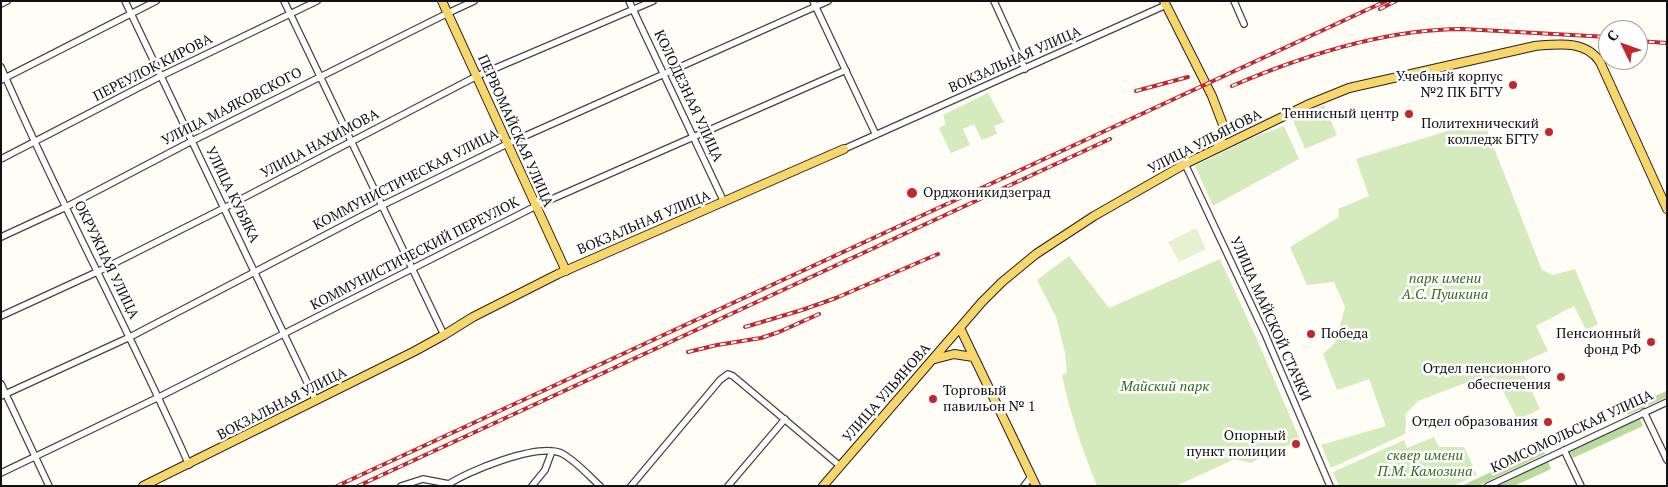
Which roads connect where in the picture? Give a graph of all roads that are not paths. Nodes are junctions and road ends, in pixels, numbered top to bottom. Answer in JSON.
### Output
{"nodes":[{"id":1,"x":7,"y":1,"type":"edge"},
{"id":2,"x":125,"y":1,"type":"edge"},
{"id":3,"x":156,"y":1,"type":"edge"},
{"id":4,"x":284,"y":1,"type":"edge"},
{"id":5,"x":317,"y":1,"type":"edge"},
{"id":6,"x":442,"y":1,"type":"edge"},
{"id":7,"x":474,"y":1,"type":"edge"},
{"id":8,"x":630,"y":1,"type":"edge"},
{"id":9,"x":653,"y":1,"type":"edge"},
{"id":10,"x":828,"y":1,"type":"edge"},
{"id":11,"x":994,"y":1,"type":"edge"},
{"id":12,"x":1234,"y":1,"type":"edge"},
{"id":13,"x":1165,"y":3,"type":"edge"},
{"id":14,"x":1,"y":4,"type":"edge"},
{"id":15,"x":814,"y":4,"type":"edge"},
{"id":16,"x":634,"y":10,"type":"junction"},
{"id":17,"x":448,"y":13,"type":"junction"},
{"id":18,"x":131,"y":14,"type":"junction"},
{"id":19,"x":290,"y":15,"type":"junction"},
{"id":20,"x":1244,"y":24,"type":"dead end"},
{"id":21,"x":1,"y":67,"type":"edge"},
{"id":22,"x":1025,"y":69,"type":"junction"},
{"id":23,"x":846,"y":70,"type":"junction"},
{"id":24,"x":664,"y":74,"type":"junction"},
{"id":25,"x":161,"y":76,"type":"junction"},
{"id":26,"x":320,"y":76,"type":"junction"},
{"id":27,"x":477,"y":76,"type":"junction"},
{"id":28,"x":4,"y":79,"type":"edge"},
{"id":29,"x":1225,"y":131,"type":"junction"},
{"id":30,"x":876,"y":135,"type":"junction"},
{"id":31,"x":693,"y":137,"type":"junction"},
{"id":32,"x":1240,"y":137,"type":"junction"},
{"id":33,"x":192,"y":141,"type":"junction"},
{"id":34,"x":350,"y":142,"type":"junction"},
{"id":35,"x":35,"y":143,"type":"junction"},
{"id":36,"x":506,"y":144,"type":"junction"},
{"id":37,"x":1217,"y":148,"type":"junction"},
{"id":38,"x":844,"y":149,"type":"joint"},
{"id":39,"x":1,"y":159,"type":"edge"},
{"id":40,"x":1186,"y":164,"type":"junction"},
{"id":41,"x":724,"y":202,"type":"junction"},
{"id":42,"x":381,"y":206,"type":"junction"},
{"id":43,"x":536,"y":206,"type":"junction"},
{"id":44,"x":66,"y":207,"type":"junction"},
{"id":45,"x":224,"y":208,"type":"junction"},
{"id":46,"x":1667,"y":209,"type":"edge"},
{"id":47,"x":1,"y":237,"type":"edge"},
{"id":48,"x":412,"y":269,"type":"junction"},
{"id":49,"x":255,"y":270,"type":"junction"},
{"id":50,"x":566,"y":271,"type":"junction"},
{"id":51,"x":97,"y":272,"type":"junction"},
{"id":52,"x":1,"y":316,"type":"edge"},
{"id":53,"x":960,"y":328,"type":"junction"},
{"id":54,"x":285,"y":334,"type":"junction"},
{"id":55,"x":444,"y":335,"type":"junction"},
{"id":56,"x":130,"y":337,"type":"junction"},
{"id":57,"x":973,"y":358,"type":"junction"},
{"id":58,"x":931,"y":361,"type":"junction"},
{"id":59,"x":1,"y":384,"type":"edge"},
{"id":60,"x":4,"y":395,"type":"edge"},
{"id":61,"x":159,"y":397,"type":"junction"},
{"id":62,"x":316,"y":401,"type":"junction"},
{"id":63,"x":1667,"y":402,"type":"edge"},
{"id":64,"x":1644,"y":412,"type":"junction"},
{"id":65,"x":785,"y":420,"type":"junction"},
{"id":66,"x":1564,"y":450,"type":"junction"},
{"id":67,"x":552,"y":451,"type":"junction"},
{"id":68,"x":35,"y":457,"type":"junction"},
{"id":69,"x":1667,"y":460,"type":"edge"},
{"id":70,"x":189,"y":465,"type":"junction"},
{"id":71,"x":840,"y":466,"type":"junction"},
{"id":72,"x":1,"y":473,"type":"edge"},
{"id":73,"x":1031,"y":477,"type":"junction"},
{"id":74,"x":448,"y":485,"type":"edge"},
{"id":75,"x":49,"y":486,"type":"edge"},
{"id":76,"x":144,"y":486,"type":"edge"},
{"id":77,"x":401,"y":486,"type":"edge"},
{"id":78,"x":532,"y":486,"type":"edge"},
{"id":79,"x":600,"y":486,"type":"edge"},
{"id":80,"x":631,"y":486,"type":"edge"},
{"id":81,"x":728,"y":486,"type":"edge"},
{"id":82,"x":823,"y":486,"type":"edge"},
{"id":83,"x":1024,"y":486,"type":"edge"},
{"id":84,"x":1036,"y":486,"type":"edge"},
{"id":85,"x":1330,"y":486,"type":"edge"},
{"id":86,"x":1488,"y":486,"type":"edge"},
{"id":87,"x":1581,"y":486,"type":"edge"}],
"edges":[{"from":1,"to":14,"type":"street"},
{"from":2,"to":18,"type":"street","name":"УЛИЦА КУБЯКА"},
{"from":3,"to":18,"type":"street"},
{"from":4,"to":19,"type":"street"},
{"from":5,"to":19,"type":"street","name":"ПЕРЕУЛОК КИРОВА"},
{"from":6,"to":17,"type":"main road","name":"ПЕРВОМАЙСКАЯ УЛИЦА"},
{"from":7,"to":17,"type":"street","name":"УЛИЦА МАЯКОВСКОГО"},
{"from":8,"to":16,"type":"street","name":"КОЛОДЕЗНАЯ УЛИЦА"},
{"from":9,"to":16,"type":"street","name":"УЛИЦА НАХИМОВА"},
{"from":10,"to":15,"type":"street","name":"КОММУНИСТИЧЕСКАЯ УЛИЦА"},
{"from":11,"to":22,"type":"street"},
{"from":12,"to":20,"type":"street"},
{"from":13,"to":22,"type":"street","name":"ВОКЗАЛЬНАЯ УЛИЦА"},
{"from":13,"to":29,"type":"main road"},
{"from":15,"to":23,"type":"street"},
{"from":15,"to":24,"type":"street","name":"КОММУНИСТИЧЕСКАЯ УЛИЦА"},
{"from":16,"to":24,"type":"street","name":"КОЛОДЕЗНАЯ УЛИЦА"},
{"from":16,"to":27,"type":"street","name":"УЛИЦА НАХИМОВА"},
{"from":17,"to":26,"type":"street","name":"УЛИЦА МАЯКОВСКОГО"},
{"from":17,"to":27,"type":"main road","name":"ПЕРВОМАЙСКАЯ УЛИЦА"},
{"from":18,"to":25,"type":"street","name":"УЛИЦА КУБЯКА"},
{"from":18,"to":28,"type":"street"},
{"from":19,"to":25,"type":"street","name":"ПЕРЕУЛОК КИРОВА"},
{"from":19,"to":26,"type":"street"},
{"from":21,"to":28,"type":"street","name":"ОКРУЖНАЯ УЛИЦА"},
{"from":22,"to":30,"type":"street","name":"ВОКЗАЛЬНАЯ УЛИЦА"},
{"from":23,"to":30,"type":"street"},
{"from":23,"to":31,"type":"street","name":"КОММУНИСТИЧЕСКИЙ ПЕРЕУЛОК"},
{"from":24,"to":31,"type":"street","name":"КОЛОДЕЗНАЯ УЛИЦА"},
{"from":24,"to":36,"type":"street","name":"КОММУНИСТИЧЕСКАЯ УЛИЦА"},
{"from":25,"to":33,"type":"street","name":"УЛИЦА КУБЯКА"},
{"from":25,"to":35,"type":"street","name":"ПЕРЕУЛОК КИРОВА"},
{"from":26,"to":33,"type":"street","name":"УЛИЦА МАЯКОВСКОГО"},
{"from":26,"to":34,"type":"street"},
{"from":27,"to":34,"type":"street","name":"УЛИЦА НАХИМОВА"},
{"from":27,"to":36,"type":"main road","name":"ПЕРВОМАЙСКАЯ УЛИЦА"},
{"from":28,"to":35,"type":"street","name":"ОКРУЖНАЯ УЛИЦА"},
{"from":29,"to":32,"type":"main road"},
{"from":29,"to":37,"type":"main road"},
{"from":30,"to":38,"type":"street","name":"ВОКЗАЛЬНАЯ УЛИЦА"},
{"from":31,"to":41,"type":"street","name":"КОЛОДЕЗНАЯ УЛИЦА"},
{"from":31,"to":43,"type":"street","name":"КОММУНИСТИЧЕСКИЙ ПЕРЕУЛОК"},
{"from":32,"to":37,"type":"main road","name":"УЛИЦА УЛЬЯНОВА"},
{"from":32,"to":46,"type":"main road","name":"УЛИЦА УЛЬЯНОВА"},
{"from":33,"to":44,"type":"street","name":"УЛИЦА МАЯКОВСКОГО"},
{"from":33,"to":45,"type":"street","name":"УЛИЦА КУБЯКА"},
{"from":34,"to":42,"type":"street"},
{"from":34,"to":45,"type":"street","name":"УЛИЦА НАХИМОВА"},
{"from":35,"to":39,"type":"street","name":"ПЕРЕУЛОК КИРОВА"},
{"from":35,"to":44,"type":"street","name":"ОКРУЖНАЯ УЛИЦА"},
{"from":36,"to":42,"type":"street","name":"КОММУНИСТИЧЕСКАЯ УЛИЦА"},
{"from":36,"to":43,"type":"main road","name":"ПЕРВОМАЙСКАЯ УЛИЦА"},
{"from":37,"to":40,"type":"main road","name":"УЛИЦА УЛЬЯНОВА"},
{"from":38,"to":41,"type":"main road","name":"ВОКЗАЛЬНАЯ УЛИЦА"},
{"from":40,"to":53,"type":"main road","name":"УЛИЦА УЛЬЯНОВА"},
{"from":40,"to":85,"type":"street","name":"УЛИЦА МАЙСКОЙ СТАЧКИ"},
{"from":41,"to":50,"type":"main road","name":"ВОКЗАЛЬНАЯ УЛИЦА"},
{"from":42,"to":48,"type":"street"},
{"from":42,"to":49,"type":"street","name":"КОММУНИСТИЧЕСКАЯ УЛИЦА"},
{"from":43,"to":48,"type":"street","name":"КОММУНИСТИЧЕСКИЙ ПЕРЕУЛОК"},
{"from":43,"to":50,"type":"main road","name":"ПЕРВОМАЙСКАЯ УЛИЦА"},
{"from":44,"to":47,"type":"street","name":"УЛИЦА МАЯКОВСКОГО"},
{"from":44,"to":51,"type":"street","name":"ОКРУЖНАЯ УЛИЦА"},
{"from":45,"to":49,"type":"street","name":"УЛИЦА КУБЯКА"},
{"from":45,"to":51,"type":"street","name":"УЛИЦА НАХИМОВА"},
{"from":48,"to":54,"type":"street","name":"КОММУНИСТИЧЕСКИЙ ПЕРЕУЛОК"},
{"from":48,"to":55,"type":"street"},
{"from":49,"to":54,"type":"street","name":"УЛИЦА КУБЯКА"},
{"from":49,"to":56,"type":"street","name":"КОММУНИСТИЧЕСКАЯ УЛИЦА"},
{"from":50,"to":55,"type":"main road","name":"ВОКЗАЛЬНАЯ УЛИЦА"},
{"from":51,"to":52,"type":"street","name":"УЛИЦА НАХИМОВА"},
{"from":51,"to":56,"type":"street","name":"ОКРУЖНАЯ УЛИЦА"},
{"from":53,"to":57,"type":"main road"},
{"from":53,"to":58,"type":"main road","name":"УЛИЦА УЛЬЯНОВА"},
{"from":54,"to":61,"type":"street","name":"КОММУНИСТИЧЕСКИЙ ПЕРЕУЛОК"},
{"from":54,"to":62,"type":"street","name":"УЛИЦА КУБЯКА"},
{"from":55,"to":62,"type":"main road","name":"ВОКЗАЛЬНАЯ УЛИЦА"},
{"from":56,"to":60,"type":"street","name":"КОММУНИСТИЧЕСКАЯ УЛИЦА"},
{"from":56,"to":61,"type":"street","name":"ОКРУЖНАЯ УЛИЦА"},
{"from":57,"to":58,"type":"main road"},
{"from":57,"to":73,"type":"main road"},
{"from":58,"to":71,"type":"main road","name":"УЛИЦА УЛЬЯНОВА"},
{"from":59,"to":60,"type":"street"},
{"from":60,"to":68,"type":"street"},
{"from":61,"to":68,"type":"street","name":"КОММУНИСТИЧЕСКИЙ ПЕРЕУЛОК"},
{"from":61,"to":70,"type":"street","name":"ОКРУЖНАЯ УЛИЦА"},
{"from":62,"to":70,"type":"main road","name":"ВОКЗАЛЬНАЯ УЛИЦА"},
{"from":63,"to":64,"type":"street","name":"КОМСОМОЛЬСКАЯ УЛИЦА"},
{"from":64,"to":66,"type":"street","name":"КОМСОМОЛЬСКАЯ УЛИЦА"},
{"from":64,"to":69,"type":"street"},
{"from":65,"to":71,"type":"street"},
{"from":65,"to":80,"type":"street"},
{"from":65,"to":81,"type":"street"},
{"from":66,"to":86,"type":"street","name":"КОМСОМОЛЬСКАЯ УЛИЦА"},
{"from":66,"to":87,"type":"street"},
{"from":67,"to":74,"type":"street"},
{"from":67,"to":78,"type":"street"},
{"from":67,"to":79,"type":"street"},
{"from":68,"to":72,"type":"street","name":"КОММУНИСТИЧЕСКИЙ ПЕРЕУЛОК"},
{"from":68,"to":75,"type":"street"},
{"from":70,"to":76,"type":"main road","name":"ВОКЗАЛЬНАЯ УЛИЦА"},
{"from":71,"to":82,"type":"main road","name":"УЛИЦА УЛЬЯНОВА"},
{"from":73,"to":83,"type":"street"},
{"from":73,"to":84,"type":"main road"},
{"from":74,"to":77,"type":"street"}]}
